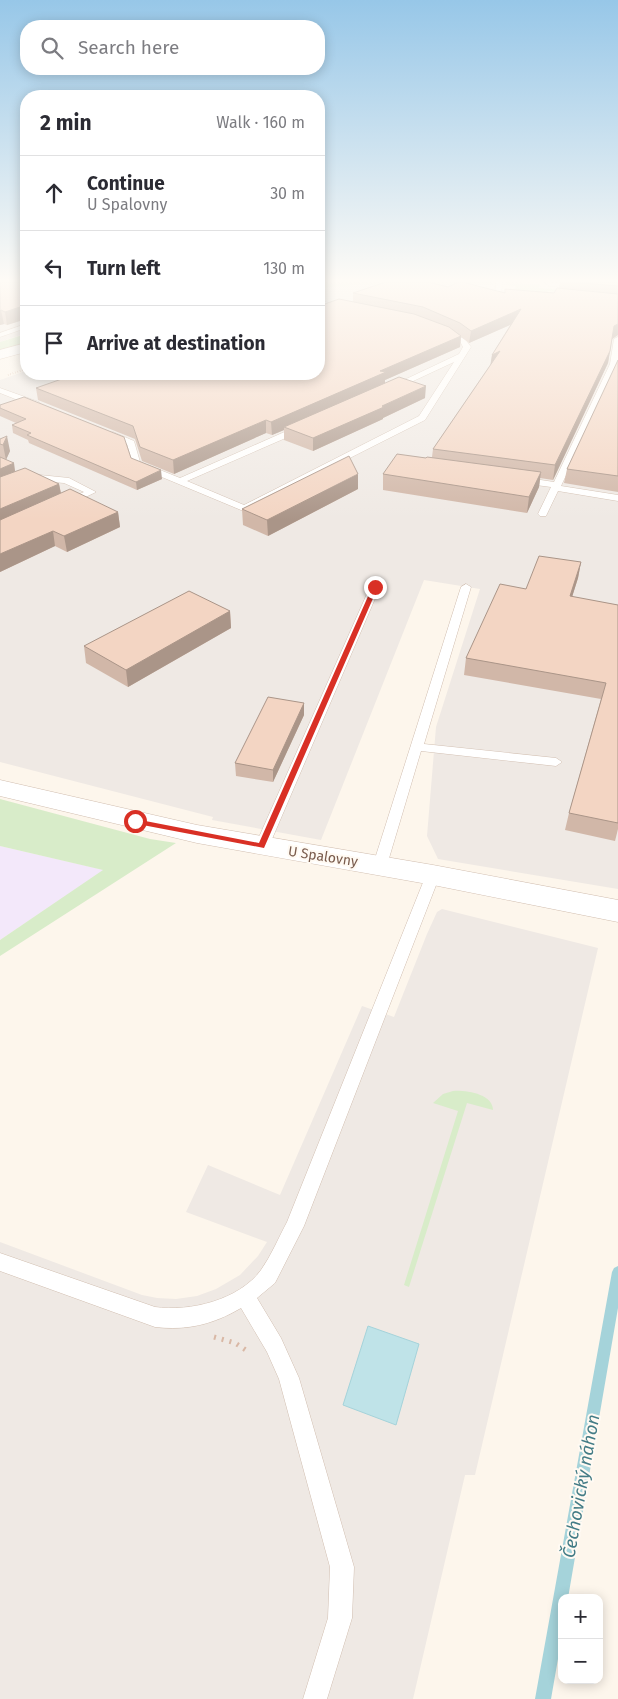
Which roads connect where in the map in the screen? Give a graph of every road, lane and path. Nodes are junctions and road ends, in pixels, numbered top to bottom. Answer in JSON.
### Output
{"nodes":[{"id":1,"x":449,"y":361,"type":"edge"},
{"id":2,"x":458,"y":361,"type":"edge"},
{"id":3,"x":614,"y":361,"type":"edge"},
{"id":4,"x":20,"y":371,"type":"edge"},
{"id":5,"x":0,"y":378,"type":"edge"},
{"id":6,"x":0,"y":390,"type":"edge"},
{"id":7,"x":38,"y":392,"type":"dead end"},
{"id":8,"x":380,"y":393,"type":"edge"},
{"id":9,"x":20,"y":398,"type":"junction"},
{"id":10,"x":48,"y":409,"type":"edge"},
{"id":11,"x":307,"y":425,"type":"edge"},
{"id":12,"x":103,"y":432,"type":"edge"},
{"id":13,"x":15,"y":470,"type":"edge"},
{"id":14,"x":30,"y":477,"type":"junction"},
{"id":15,"x":510,"y":478,"type":"edge"},
{"id":16,"x":180,"y":481,"type":"junction"},
{"id":17,"x":556,"y":487,"type":"junction"},
{"id":18,"x":0,"y":490,"type":"edge"},
{"id":19,"x":618,"y":498,"type":"edge"},
{"id":20,"x":55,"y":508,"type":"edge"},
{"id":21,"x":543,"y":514,"type":"dead end"},
{"id":22,"x":375,"y":587,"type":"dead end"},
{"id":23,"x":466,"y":587,"type":"dead end"},
{"id":24,"x":417,"y":747,"type":"junction"},
{"id":25,"x":556,"y":762,"type":"dead end"},
{"id":26,"x":0,"y":788,"type":"edge"},
{"id":27,"x":262,"y":846,"type":"junction"},
{"id":28,"x":380,"y":865,"type":"junction"},
{"id":29,"x":433,"y":875,"type":"junction"},
{"id":30,"x":618,"y":911,"type":"edge"},
{"id":31,"x":0,"y":1262,"type":"edge"},
{"id":32,"x":245,"y":1296,"type":"junction"},
{"id":33,"x":204,"y":1336,"type":"dead end"},
{"id":34,"x":255,"y":1356,"type":"dead end"},
{"id":35,"x":315,"y":1699,"type":"edge"}],
"edges":[{"from":1,"to":8,"type":"lane"},
{"from":2,"to":16,"type":"lane"},
{"from":3,"to":17,"type":"lane"},
{"from":4,"to":5,"type":"path"},
{"from":6,"to":9,"type":"lane"},
{"from":7,"to":9,"type":"lane"},
{"from":9,"to":10,"type":"lane"},
{"from":11,"to":16,"type":"lane"},
{"from":12,"to":16,"type":"lane"},
{"from":13,"to":14,"type":"lane"},
{"from":14,"to":18,"type":"lane"},
{"from":14,"to":20,"type":"lane"},
{"from":15,"to":17,"type":"lane"},
{"from":17,"to":19,"type":"lane"},
{"from":17,"to":21,"type":"lane"},
{"from":22,"to":27,"type":"lane"},
{"from":23,"to":24,"type":"lane"},
{"from":24,"to":25,"type":"lane"},
{"from":24,"to":28,"type":"lane"},
{"from":26,"to":27,"type":"street","name":"U Spalovny"},
{"from":27,"to":28,"type":"street","name":"U Spalovny"},
{"from":28,"to":29,"type":"street","name":"U Spalovny"},
{"from":29,"to":30,"type":"street","name":"U Spalovny"},
{"from":29,"to":32,"type":"lane"},
{"from":31,"to":32,"type":"lane"},
{"from":32,"to":35,"type":"lane"},
{"from":33,"to":34,"type":"path"}]}
